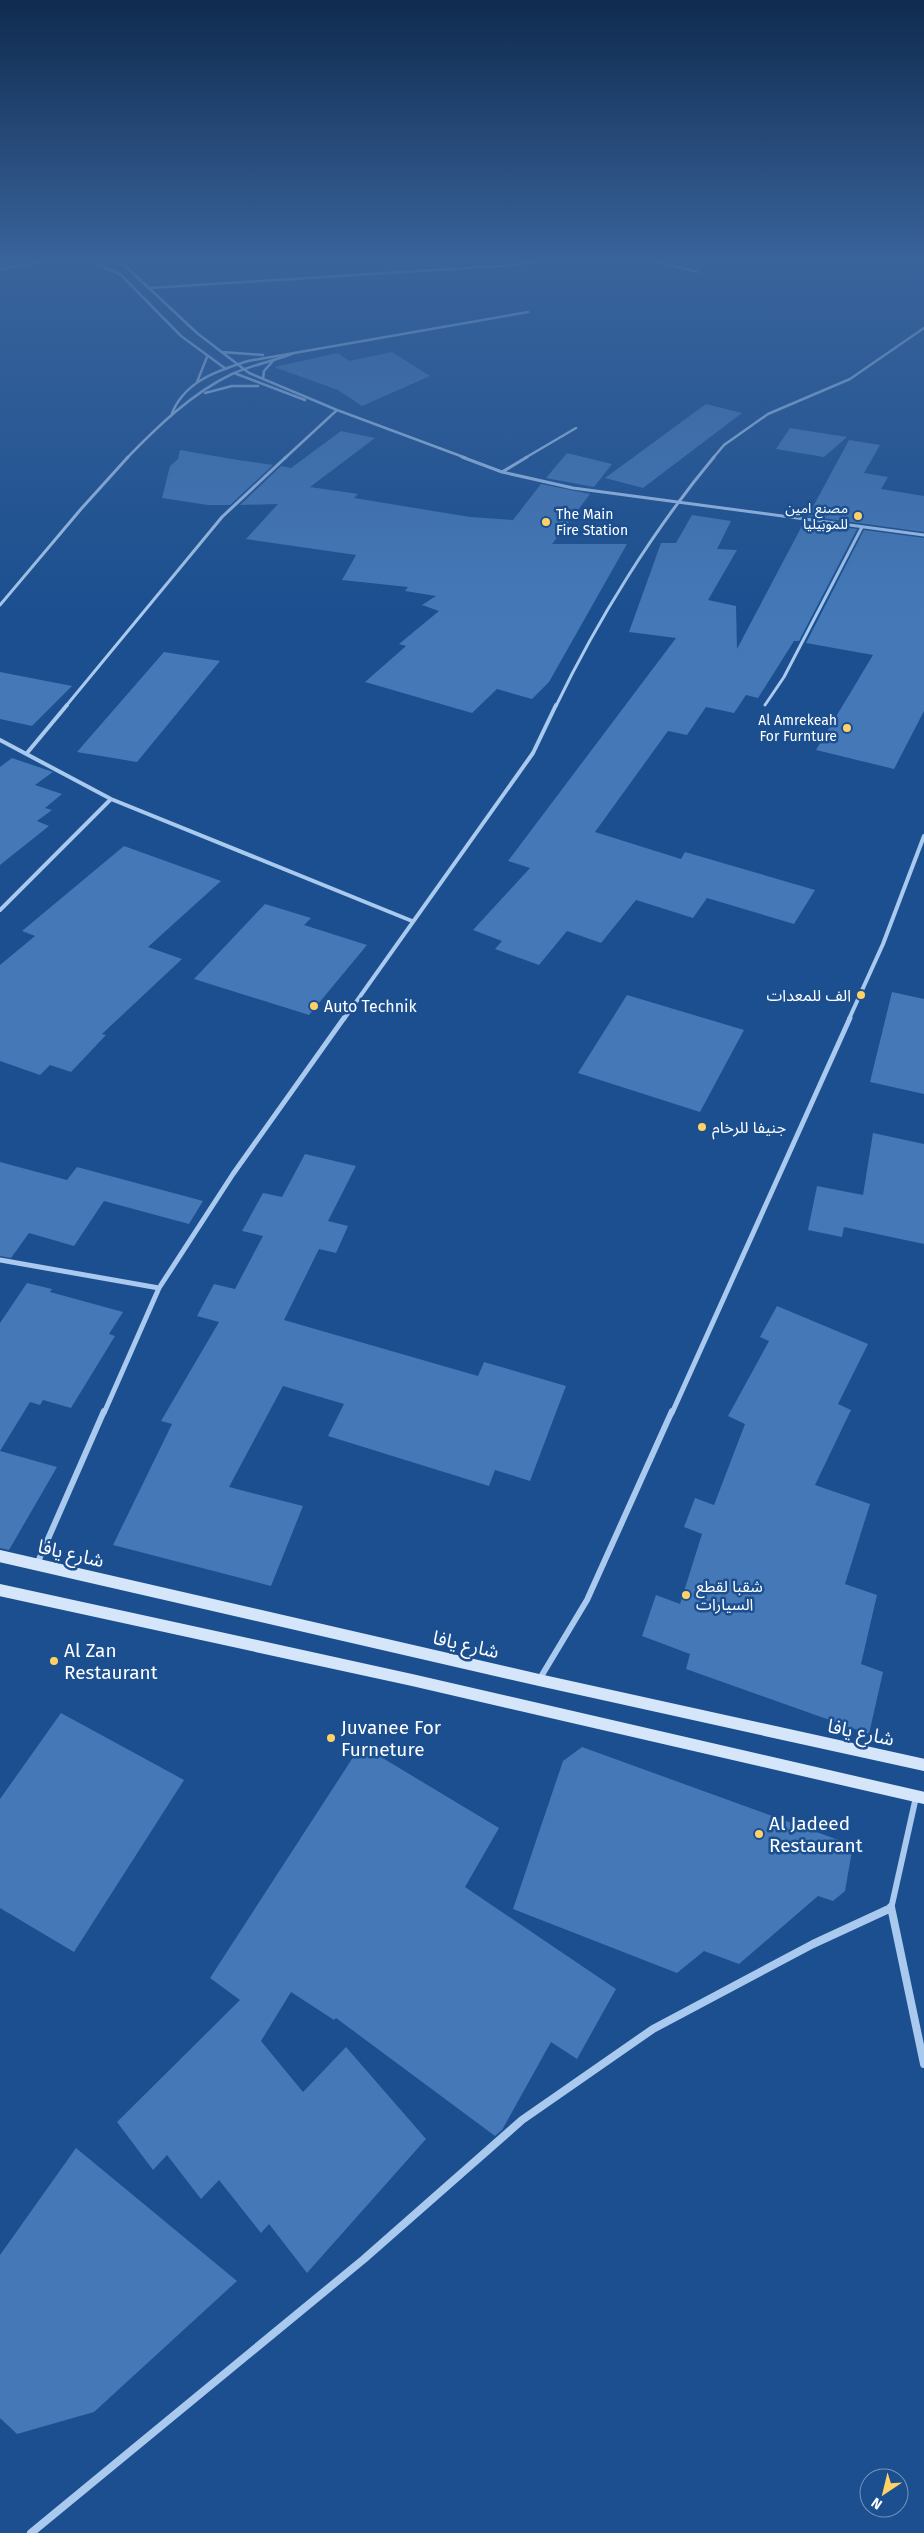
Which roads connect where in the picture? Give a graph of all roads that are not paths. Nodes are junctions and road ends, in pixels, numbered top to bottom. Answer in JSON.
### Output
{"nodes":[{"id":1,"x":198,"y":379,"type":"edge"},
{"id":2,"x":206,"y":379,"type":"edge"},
{"id":3,"x":224,"y":379,"type":"edge"},
{"id":4,"x":248,"y":379,"type":"edge"},
{"id":5,"x":263,"y":379,"type":"edge"},
{"id":6,"x":850,"y":379,"type":"edge"},
{"id":7,"x":194,"y":386,"type":"junction"},
{"id":8,"x":269,"y":388,"type":"junction"},
{"id":9,"x":200,"y":394,"type":"junction"},
{"id":10,"x":337,"y":410,"type":"junction"},
{"id":11,"x":171,"y":417,"type":"junction"},
{"id":12,"x":576,"y":428,"type":"dead end"},
{"id":13,"x":502,"y":472,"type":"junction"},
{"id":14,"x":676,"y":503,"type":"junction"},
{"id":15,"x":862,"y":526,"type":"junction"},
{"id":16,"x":924,"y":534,"type":"edge"},
{"id":17,"x":0,"y":604,"type":"edge"},
{"id":18,"x":765,"y":705,"type":"dead end"},
{"id":19,"x":0,"y":740,"type":"edge"},
{"id":20,"x":27,"y":753,"type":"junction"},
{"id":21,"x":111,"y":798,"type":"junction"},
{"id":22,"x":924,"y":836,"type":"edge"},
{"id":23,"x":0,"y":910,"type":"edge"},
{"id":24,"x":412,"y":921,"type":"junction"},
{"id":25,"x":0,"y":1260,"type":"edge"},
{"id":26,"x":159,"y":1288,"type":"junction"},
{"id":27,"x":0,"y":1556,"type":"edge"},
{"id":28,"x":37,"y":1564,"type":"junction"},
{"id":29,"x":0,"y":1590,"type":"edge"},
{"id":30,"x":538,"y":1680,"type":"junction"},
{"id":31,"x":924,"y":1766,"type":"edge"},
{"id":32,"x":920,"y":1798,"type":"edge"},
{"id":33,"x":891,"y":1908,"type":"junction"},
{"id":34,"x":924,"y":2064,"type":"edge"},
{"id":35,"x":31,"y":2533,"type":"edge"}],
"edges":[{"from":1,"to":7,"type":"street"},
{"from":2,"to":7,"type":"street"},
{"from":3,"to":9,"type":"street"},
{"from":4,"to":8,"type":"street"},
{"from":5,"to":10,"type":"street"},
{"from":6,"to":14,"type":"street"},
{"from":7,"to":11,"type":"street"},
{"from":8,"to":9,"type":"street"},
{"from":8,"to":10,"type":"street"},
{"from":9,"to":11,"type":"street"},
{"from":10,"to":13,"type":"street"},
{"from":10,"to":20,"type":"street"},
{"from":11,"to":17,"type":"street"},
{"from":12,"to":13,"type":"street"},
{"from":13,"to":14,"type":"street"},
{"from":14,"to":15,"type":"street"},
{"from":14,"to":24,"type":"street"},
{"from":15,"to":16,"type":"street"},
{"from":15,"to":18,"type":"street"},
{"from":19,"to":20,"type":"street"},
{"from":20,"to":21,"type":"street"},
{"from":21,"to":23,"type":"street"},
{"from":21,"to":24,"type":"street"},
{"from":22,"to":30,"type":"street"},
{"from":24,"to":26,"type":"street"},
{"from":25,"to":26,"type":"street"},
{"from":26,"to":28,"type":"street"},
{"from":27,"to":28,"type":"main road","name":"شارع يافا"},
{"from":28,"to":30,"type":"main road","name":"شارع يافا"},
{"from":29,"to":32,"type":"main road"},
{"from":30,"to":31,"type":"main road","name":"شارع يافا"},
{"from":32,"to":33,"type":"street"},
{"from":33,"to":34,"type":"street"},
{"from":33,"to":35,"type":"street"}]}
